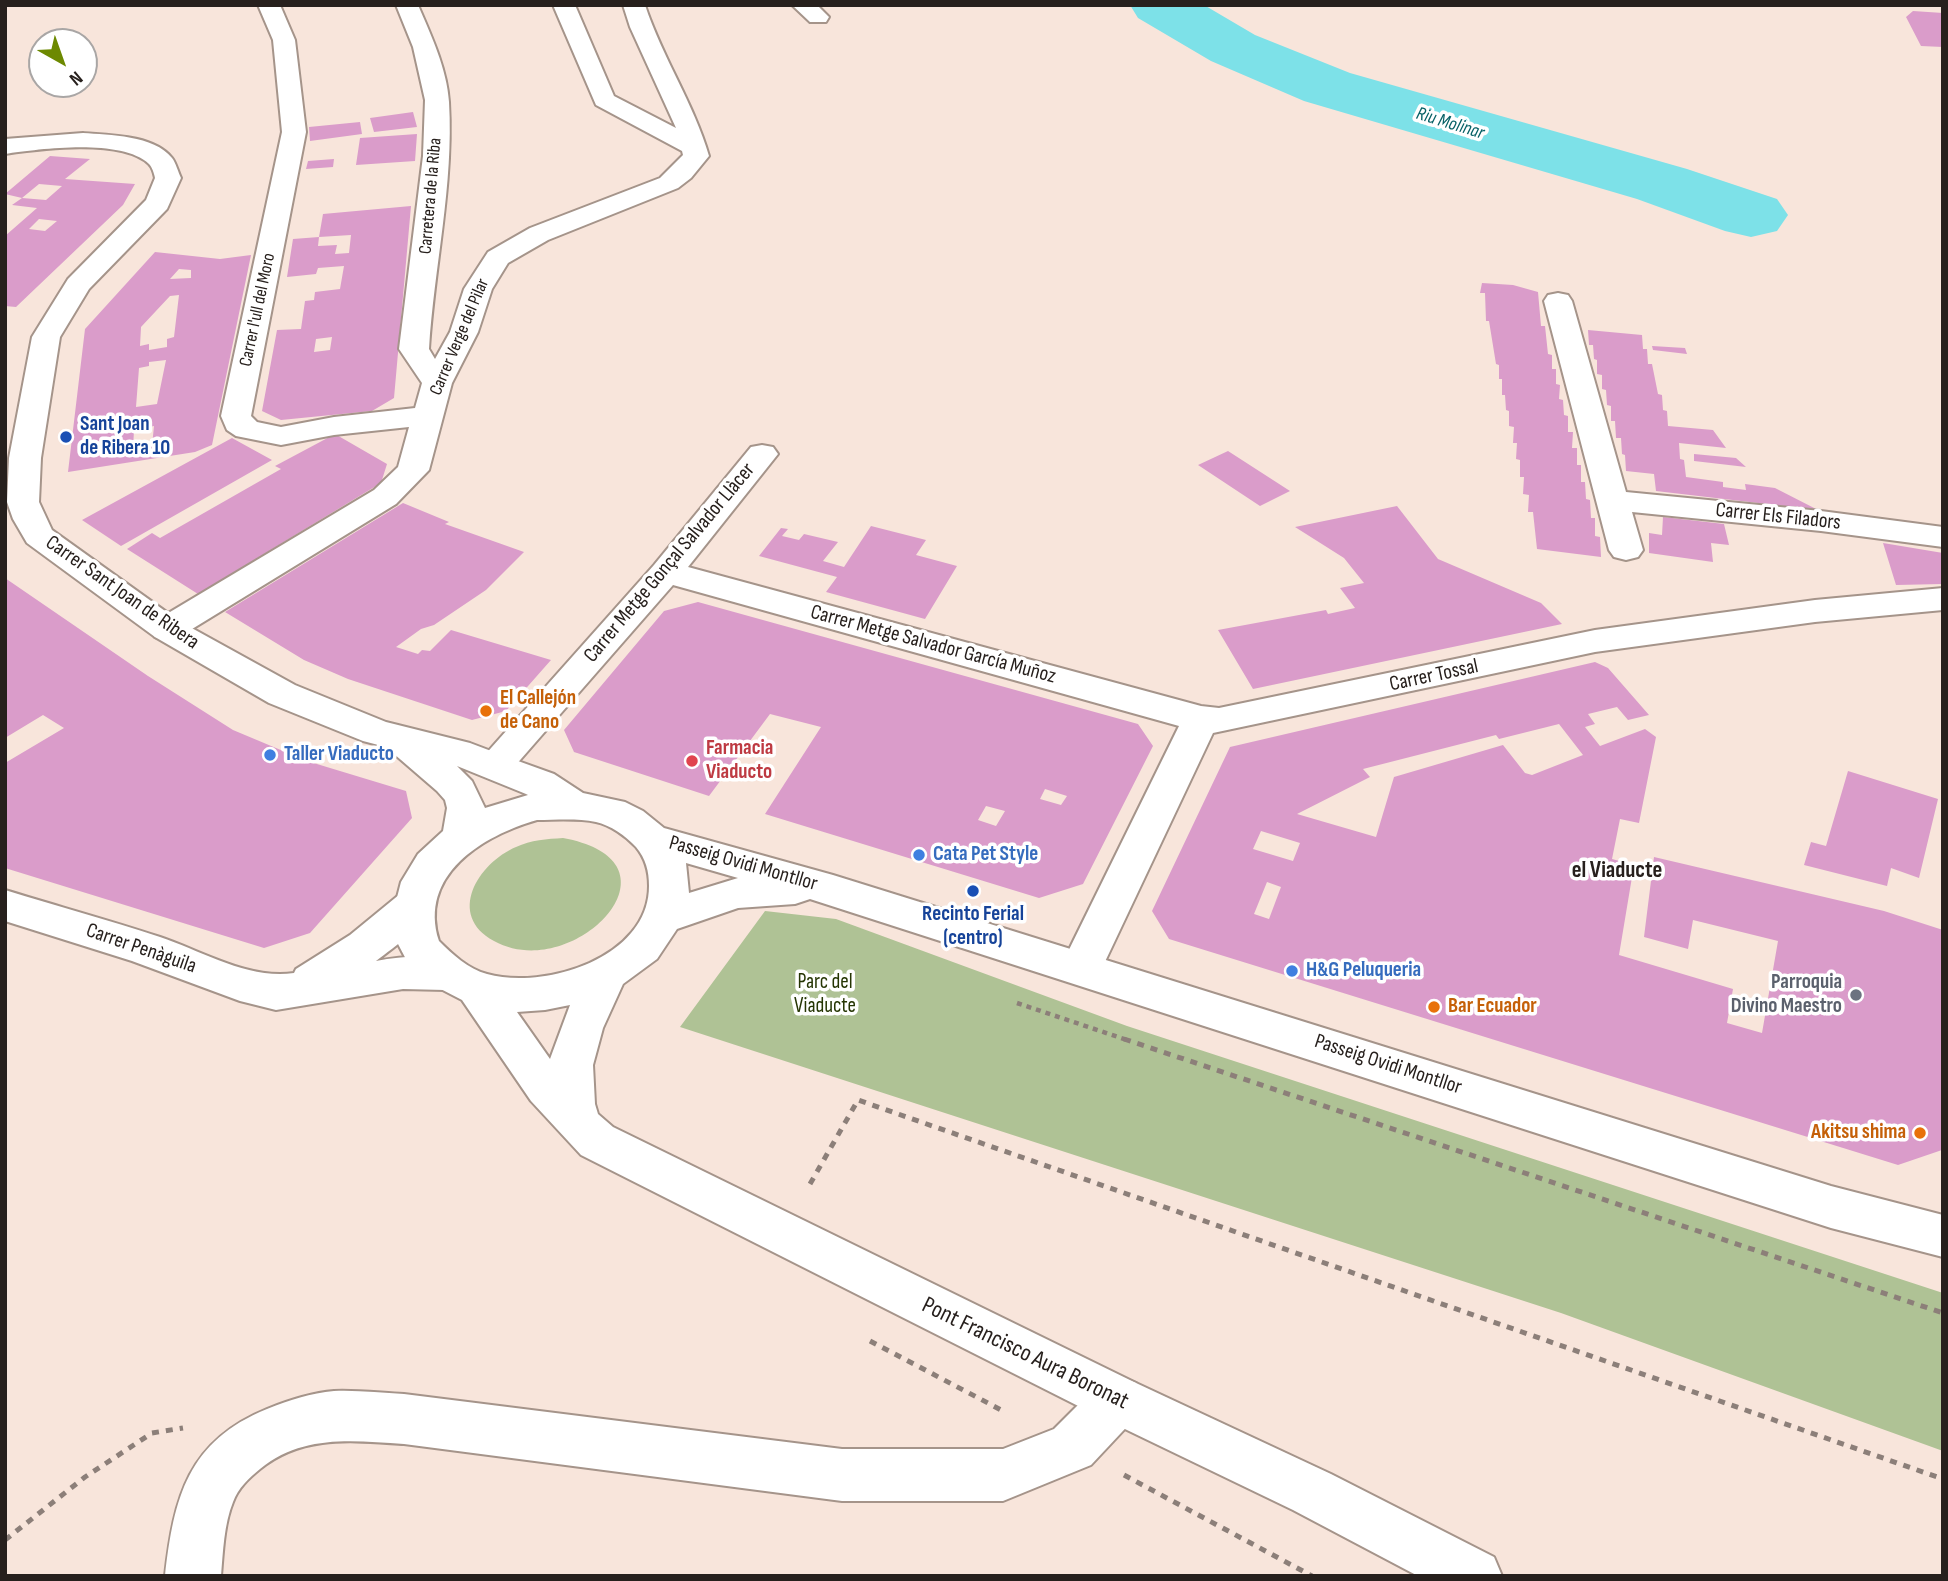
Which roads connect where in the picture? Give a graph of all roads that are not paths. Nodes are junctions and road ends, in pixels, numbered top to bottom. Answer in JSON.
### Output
{"nodes":[{"id":1,"x":269,"y":5,"type":"edge"},
{"id":2,"x":407,"y":5,"type":"edge"},
{"id":3,"x":564,"y":5,"type":"edge"},
{"id":4,"x":634,"y":5,"type":"edge"},
{"id":5,"x":5,"y":147,"type":"edge"},
{"id":6,"x":695,"y":148,"type":"junction"},
{"id":7,"x":1558,"y":301,"type":"dead end"},
{"id":8,"x":437,"y":383,"type":"junction"},
{"id":9,"x":430,"y":416,"type":"junction"},
{"id":10,"x":762,"y":454,"type":"dead end"},
{"id":11,"x":1612,"y":499,"type":"junction"},
{"id":12,"x":1943,"y":537,"type":"edge"},
{"id":13,"x":1626,"y":550,"type":"dead end"},
{"id":14,"x":666,"y":572,"type":"junction"},
{"id":15,"x":1943,"y":599,"type":"edge"},
{"id":16,"x":167,"y":629,"type":"junction"},
{"id":17,"x":1201,"y":719,"type":"junction"},
{"id":18,"x":393,"y":736,"type":"junction"},
{"id":19,"x":494,"y":766,"type":"junction"},
{"id":20,"x":575,"y":806,"type":"junction"},
{"id":21,"x":462,"y":836,"type":"junction"},
{"id":22,"x":653,"y":839,"type":"junction"},
{"id":23,"x":833,"y":890,"type":"junction"},
{"id":24,"x":5,"y":905,"type":"edge"},
{"id":25,"x":414,"y":905,"type":"junction"},
{"id":26,"x":662,"y":918,"type":"junction"},
{"id":27,"x":1081,"y":968,"type":"junction"},
{"id":28,"x":607,"y":973,"type":"junction"},
{"id":29,"x":461,"y":982,"type":"junction"},
{"id":30,"x":276,"y":993,"type":"junction"},
{"id":31,"x":580,"y":1126,"type":"junction"},
{"id":32,"x":1943,"y":1236,"type":"edge"},
{"id":33,"x":1118,"y":1400,"type":"junction"},
{"id":34,"x":193,"y":1576,"type":"edge"},
{"id":35,"x":1475,"y":1576,"type":"edge"}],
"edges":[{"from":1,"to":9,"type":"street","name":"Carrer l'ull del Moro"},
{"from":2,"to":8,"type":"street","name":"Carretera de la Riba"},
{"from":3,"to":6,"type":"street"},
{"from":4,"to":6,"type":"street"},
{"from":5,"to":16,"type":"street","name":"Carrer Sant Joan de Ribera"},
{"from":6,"to":8,"type":"street","name":"Carrer Verge del Pilar"},
{"from":7,"to":11,"type":"street"},
{"from":8,"to":9,"type":"street","name":"Carrer Verge del Pilar"},
{"from":9,"to":16,"type":"street","name":"Carrer Verge del Pilar"},
{"from":10,"to":14,"type":"street","name":"Carrer Metge Gonçal Salvador Llàcer"},
{"from":11,"to":12,"type":"street","name":"Carrer Els Filadors"},
{"from":11,"to":13,"type":"street"},
{"from":14,"to":17,"type":"street","name":"Carrer Metge Salvador García Muñoz"},
{"from":14,"to":19,"type":"street","name":"Carrer Metge Gonçal Salvador Llàcer"},
{"from":15,"to":17,"type":"street","name":"Carrer Tossal"},
{"from":16,"to":18,"type":"street","name":"Carrer Sant Joan de Ribera"},
{"from":17,"to":27,"type":"street"},
{"from":18,"to":19,"type":"street","name":"Carrer Sant Joan de Ribera"},
{"from":18,"to":21,"type":"street","name":"Carrer Sant Joan de Ribera"},
{"from":19,"to":20,"type":"street","name":"Carrer Sant Joan de Ribera"},
{"from":20,"to":21,"type":"street"},
{"from":20,"to":22,"type":"street"},
{"from":21,"to":25,"type":"street"},
{"from":22,"to":23,"type":"street","name":"Passeig Ovidi Montllor"},
{"from":22,"to":26,"type":"street"},
{"from":23,"to":26,"type":"street","name":"Passeig Ovidi Montllor"},
{"from":23,"to":27,"type":"street","name":"Passeig Ovidi Montllor"},
{"from":24,"to":30,"type":"street","name":"Carrer Penàguila"},
{"from":25,"to":29,"type":"street"},
{"from":25,"to":30,"type":"street"},
{"from":26,"to":28,"type":"street"},
{"from":27,"to":32,"type":"street","name":"Passeig Ovidi Montllor"},
{"from":28,"to":29,"type":"street"},
{"from":28,"to":31,"type":"street"},
{"from":29,"to":30,"type":"street","name":"Carrer Penàguila"},
{"from":29,"to":31,"type":"street","name":"Pont Francisco Aura Boronat"},
{"from":31,"to":33,"type":"street","name":"Pont Francisco Aura Boronat"},
{"from":33,"to":34,"type":"street"},
{"from":33,"to":35,"type":"street","name":"Pont Francisco Aura Boronat"}]}
